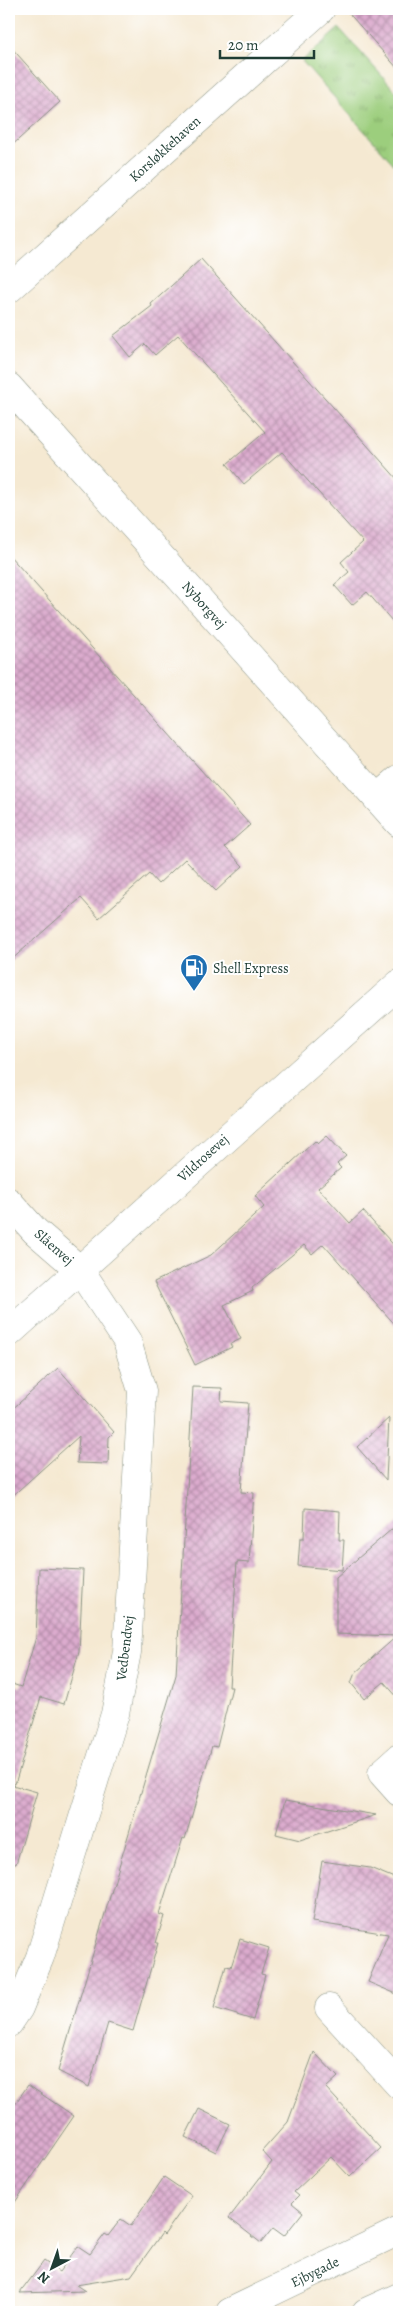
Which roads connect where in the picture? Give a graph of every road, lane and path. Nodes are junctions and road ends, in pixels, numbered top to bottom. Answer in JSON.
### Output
{"nodes":[{"id":1,"x":322,"y":9,"type":"edge"},
{"id":2,"x":9,"y":289,"type":"edge"},
{"id":3,"x":9,"y":387,"type":"edge"},
{"id":4,"x":399,"y":779,"type":"edge"},
{"id":5,"x":377,"y":798,"type":"junction"},
{"id":6,"x":399,"y":823,"type":"edge"},
{"id":7,"x":399,"y":984,"type":"edge"},
{"id":8,"x":9,"y":1202,"type":"edge"},
{"id":9,"x":80,"y":1270,"type":"junction"},
{"id":10,"x":9,"y":1333,"type":"edge"},
{"id":11,"x":399,"y":1758,"type":"edge"},
{"id":12,"x":399,"y":1792,"type":"edge"},
{"id":13,"x":329,"y":2008,"type":"dead end"},
{"id":14,"x":9,"y":2023,"type":"edge"},
{"id":15,"x":399,"y":2085,"type":"edge"},
{"id":16,"x":399,"y":2231,"type":"edge"},
{"id":17,"x":399,"y":2297,"type":"edge"},
{"id":18,"x":230,"y":2312,"type":"edge"},
{"id":19,"x":366,"y":2312,"type":"edge"}],
"edges":[{"from":1,"to":2,"type":"street","name":"Korsløkkehaven"},
{"from":3,"to":5,"type":"street","name":"Nyborgvej"},
{"from":4,"to":5,"type":"street"},
{"from":5,"to":6,"type":"street","name":"Nyborgvej"},
{"from":7,"to":9,"type":"street","name":"Vildrosevej"},
{"from":8,"to":9,"type":"street","name":"Slåenvej"},
{"from":9,"to":10,"type":"street","name":"Vildrosevej"},
{"from":9,"to":14,"type":"street","name":"Vedbendvej"},
{"from":11,"to":12,"type":"street"},
{"from":13,"to":15,"type":"street"},
{"from":16,"to":18,"type":"street","name":"Ejbygade"},
{"from":17,"to":19,"type":"street"}]}
